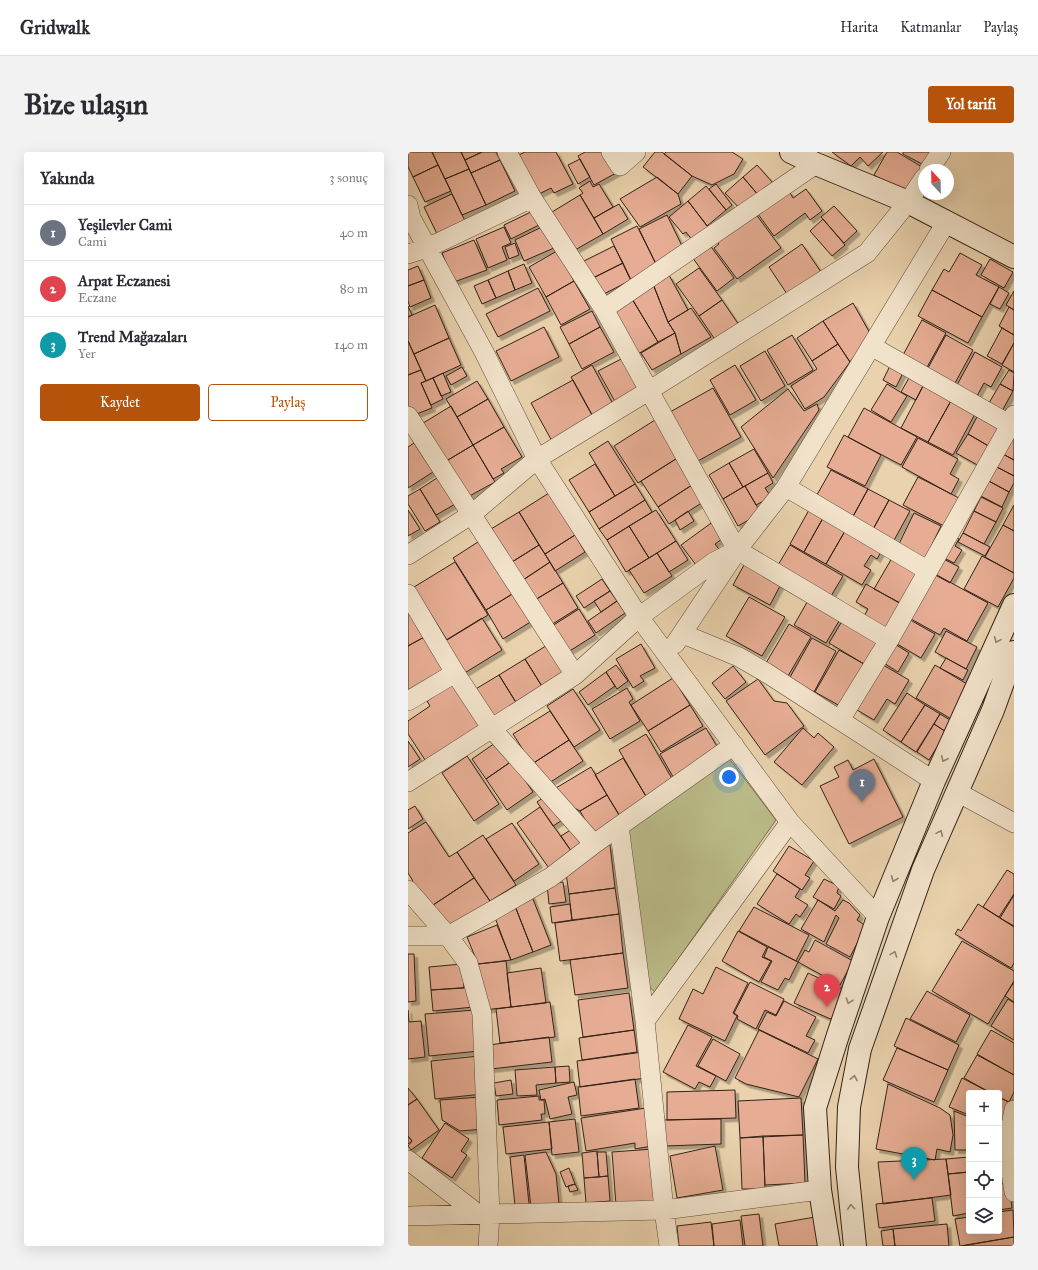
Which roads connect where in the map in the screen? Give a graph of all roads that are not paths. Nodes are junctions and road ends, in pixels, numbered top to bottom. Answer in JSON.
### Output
{"nodes":[{"id":1,"x":507,"y":152,"type":"edge"},
{"id":2,"x":611,"y":152,"type":"edge"},
{"id":3,"x":636,"y":152,"type":"edge"},
{"id":4,"x":791,"y":152,"type":"edge"},
{"id":5,"x":941,"y":152,"type":"edge"},
{"id":6,"x":816,"y":164,"type":"junction"},
{"id":7,"x":933,"y":164,"type":"edge"},
{"id":8,"x":918,"y":187,"type":"edge"},
{"id":9,"x":532,"y":198,"type":"junction"},
{"id":10,"x":908,"y":202,"type":"junction"},
{"id":11,"x":408,"y":205,"type":"edge"},
{"id":12,"x":947,"y":221,"type":"junction"},
{"id":13,"x":427,"y":248,"type":"junction"},
{"id":14,"x":408,"y":254,"type":"edge"},
{"id":15,"x":1014,"y":257,"type":"edge"},
{"id":16,"x":604,"y":309,"type":"junction"},
{"id":17,"x":871,"y":346,"type":"junction"},
{"id":18,"x":650,"y":390,"type":"junction"},
{"id":19,"x":408,"y":416,"type":"edge"},
{"id":20,"x":1012,"y":422,"type":"edge"},
{"id":21,"x":537,"y":459,"type":"junction"},
{"id":22,"x":786,"y":487,"type":"junction"},
{"id":23,"x":472,"y":514,"type":"junction"},
{"id":24,"x":737,"y":550,"type":"junction"},
{"id":25,"x":408,"y":555,"type":"edge"},
{"id":26,"x":927,"y":570,"type":"junction"},
{"id":27,"x":408,"y":594,"type":"edge"},
{"id":28,"x":1014,"y":605,"type":"edge"},
{"id":29,"x":639,"y":617,"type":"junction"},
{"id":30,"x":683,"y":634,"type":"junction"},
{"id":31,"x":889,"y":640,"type":"junction"},
{"id":32,"x":1014,"y":652,"type":"edge"},
{"id":33,"x":667,"y":654,"type":"junction"},
{"id":34,"x":455,"y":673,"type":"junction"},
{"id":35,"x":575,"y":675,"type":"junction"},
{"id":36,"x":408,"y":702,"type":"edge"},
{"id":37,"x":840,"y":720,"type":"junction"},
{"id":38,"x":492,"y":729,"type":"junction"},
{"id":39,"x":734,"y":745,"type":"junction"},
{"id":40,"x":934,"y":781,"type":"junction"},
{"id":41,"x":408,"y":782,"type":"edge"},
{"id":42,"x":957,"y":792,"type":"junction"},
{"id":43,"x":790,"y":822,"type":"junction"},
{"id":44,"x":1014,"y":823,"type":"edge"},
{"id":45,"x":619,"y":826,"type":"junction"},
{"id":46,"x":594,"y":844,"type":"junction"},
{"id":47,"x":408,"y":890,"type":"edge"},
{"id":48,"x":878,"y":918,"type":"junction"},
{"id":49,"x":408,"y":936,"type":"edge"},
{"id":50,"x":448,"y":936,"type":"junction"},
{"id":51,"x":646,"y":1021,"type":"junction"},
{"id":52,"x":1014,"y":1110,"type":"edge"},
{"id":53,"x":408,"y":1160,"type":"edge"},
{"id":54,"x":820,"y":1190,"type":"junction"},
{"id":55,"x":1014,"y":1192,"type":"edge"},
{"id":56,"x":664,"y":1210,"type":"junction"},
{"id":57,"x":484,"y":1214,"type":"junction"},
{"id":58,"x":408,"y":1216,"type":"edge"},
{"id":59,"x":488,"y":1246,"type":"edge"},
{"id":60,"x":669,"y":1246,"type":"edge"},
{"id":61,"x":829,"y":1246,"type":"edge"},
{"id":62,"x":854,"y":1246,"type":"edge"}],
"edges":[{"from":1,"to":9,"type":"street"},
{"from":2,"to":3,"type":"street"},
{"from":4,"to":6,"type":"main road"},
{"from":5,"to":7,"type":"street"},
{"from":6,"to":10,"type":"main road"},
{"from":6,"to":16,"type":"street"},
{"from":8,"to":10,"type":"street"},
{"from":9,"to":13,"type":"street"},
{"from":9,"to":16,"type":"street"},
{"from":10,"to":12,"type":"main road"},
{"from":10,"to":18,"type":"street"},
{"from":11,"to":13,"type":"street"},
{"from":12,"to":15,"type":"main road"},
{"from":12,"to":17,"type":"street"},
{"from":13,"to":14,"type":"street"},
{"from":13,"to":21,"type":"street"},
{"from":16,"to":18,"type":"street"},
{"from":17,"to":20,"type":"street"},
{"from":17,"to":22,"type":"street"},
{"from":18,"to":21,"type":"street"},
{"from":18,"to":24,"type":"street"},
{"from":19,"to":23,"type":"street"},
{"from":20,"to":26,"type":"street"},
{"from":21,"to":23,"type":"street"},
{"from":21,"to":29,"type":"street"},
{"from":22,"to":24,"type":"street"},
{"from":22,"to":26,"type":"street"},
{"from":23,"to":25,"type":"street"},
{"from":23,"to":35,"type":"street"},
{"from":24,"to":29,"type":"street"},
{"from":24,"to":30,"type":"street"},
{"from":24,"to":31,"type":"street"},
{"from":26,"to":31,"type":"street"},
{"from":27,"to":34,"type":"street"},
{"from":28,"to":40,"type":"main road","one_way":true},
{"from":29,"to":33,"type":"street"},
{"from":29,"to":35,"type":"street"},
{"from":30,"to":33,"type":"street"},
{"from":30,"to":37,"type":"street"},
{"from":31,"to":37,"type":"street"},
{"from":32,"to":42,"type":"main road"},
{"from":33,"to":39,"type":"street"},
{"from":34,"to":36,"type":"street"},
{"from":34,"to":38,"type":"street"},
{"from":35,"to":38,"type":"street"},
{"from":37,"to":40,"type":"street"},
{"from":38,"to":41,"type":"street"},
{"from":38,"to":46,"type":"street"},
{"from":39,"to":43,"type":"street"},
{"from":39,"to":45,"type":"street"},
{"from":40,"to":48,"type":"main road","one_way":true},
{"from":42,"to":44,"type":"street"},
{"from":62,"to":42,"type":"main road","one_way":true},
{"from":43,"to":48,"type":"street"},
{"from":43,"to":51,"type":"street"},
{"from":45,"to":46,"type":"street"},
{"from":45,"to":51,"type":"street"},
{"from":46,"to":50,"type":"street"},
{"from":47,"to":50,"type":"street"},
{"from":48,"to":54,"type":"main road","one_way":true},
{"from":49,"to":50,"type":"street"},
{"from":50,"to":57,"type":"street"},
{"from":51,"to":56,"type":"street"},
{"from":52,"to":55,"type":"street"},
{"from":53,"to":57,"type":"street"},
{"from":54,"to":56,"type":"street"},
{"from":54,"to":61,"type":"main road"},
{"from":56,"to":57,"type":"street"},
{"from":56,"to":60,"type":"street"},
{"from":57,"to":58,"type":"street"},
{"from":57,"to":59,"type":"street"}]}
